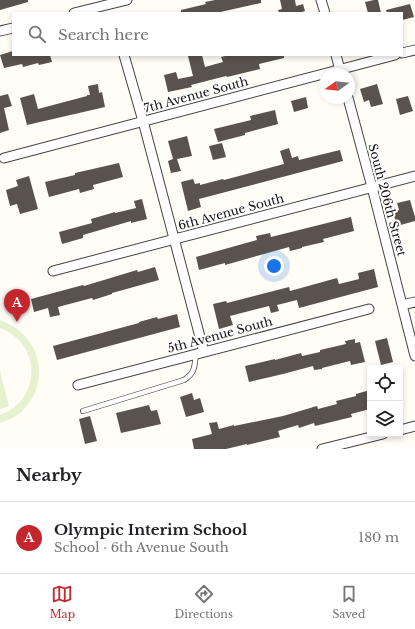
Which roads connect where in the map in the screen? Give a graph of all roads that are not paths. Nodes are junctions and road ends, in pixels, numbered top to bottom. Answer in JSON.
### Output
{"nodes":[{"id":1,"x":127,"y":0,"type":"edge"},
{"id":2,"x":321,"y":0,"type":"edge"},
{"id":3,"x":110,"y":6,"type":"edge"},
{"id":4,"x":79,"y":12,"type":"edge"},
{"id":5,"x":325,"y":12,"type":"edge"},
{"id":6,"x":12,"y":28,"type":"edge"},
{"id":7,"x":0,"y":32,"type":"edge"},
{"id":8,"x":415,"y":50,"type":"edge"},
{"id":9,"x":403,"y":53,"type":"edge"},
{"id":10,"x":124,"y":56,"type":"edge"},
{"id":11,"x":336,"y":56,"type":"edge"},
{"id":12,"x":392,"y":56,"type":"edge"},
{"id":13,"x":339,"y":68,"type":"edge"},
{"id":14,"x":353,"y":68,"type":"edge"},
{"id":15,"x":319,"y":77,"type":"edge"},
{"id":16,"x":350,"y":104,"type":"edge"},
{"id":17,"x":143,"y":121,"type":"junction"},
{"id":18,"x":4,"y":158,"type":"dead end"},
{"id":19,"x":415,"y":176,"type":"edge"},
{"id":20,"x":372,"y":187,"type":"junction"},
{"id":21,"x":174,"y":240,"type":"junction"},
{"id":22,"x":53,"y":271,"type":"dead end"},
{"id":23,"x":415,"y":302,"type":"edge"},
{"id":24,"x":402,"y":306,"type":"junction"},
{"id":25,"x":369,"y":309,"type":"dead end"},
{"id":26,"x":200,"y":353,"type":"junction"},
{"id":27,"x":415,"y":356,"type":"edge"},
{"id":28,"x":78,"y":385,"type":"dead end"},
{"id":29,"x":83,"y":411,"type":"dead end"},
{"id":30,"x":415,"y":426,"type":"edge"},
{"id":31,"x":403,"y":429,"type":"edge"},
{"id":32,"x":371,"y":437,"type":"edge"},
{"id":33,"x":322,"y":449,"type":"edge"}],
"edges":[{"from":1,"to":3,"type":"street"},
{"from":2,"to":5,"type":"street"},
{"from":3,"to":4,"type":"street"},
{"from":6,"to":7,"type":"street"},
{"from":8,"to":9,"type":"street"},
{"from":10,"to":17,"type":"street"},
{"from":11,"to":13,"type":"street"},
{"from":12,"to":14,"type":"street","name":"7th Avenue South"},
{"from":15,"to":17,"type":"street","name":"7th Avenue South"},
{"from":16,"to":20,"type":"street","name":"South 206th Street"},
{"from":17,"to":18,"type":"street","name":"7th Avenue South"},
{"from":17,"to":21,"type":"street"},
{"from":19,"to":20,"type":"street","name":"6th Avenue South"},
{"from":20,"to":21,"type":"street","name":"6th Avenue South"},
{"from":20,"to":24,"type":"street","name":"South 206th Street"},
{"from":21,"to":22,"type":"street","name":"6th Avenue South"},
{"from":21,"to":26,"type":"street"},
{"from":23,"to":24,"type":"street"},
{"from":24,"to":27,"type":"street","name":"South 206th Street"},
{"from":25,"to":26,"type":"street","name":"5th Avenue South"},
{"from":26,"to":28,"type":"street","name":"5th Avenue South"},
{"from":26,"to":29,"type":"lane"},
{"from":30,"to":31,"type":"street"},
{"from":32,"to":33,"type":"street"}]}
